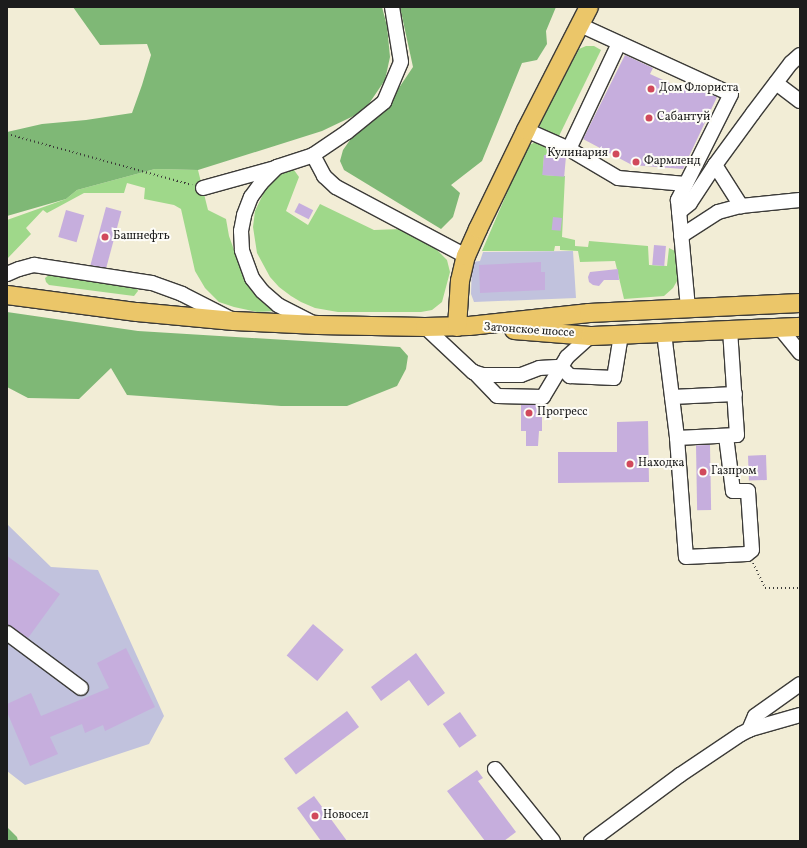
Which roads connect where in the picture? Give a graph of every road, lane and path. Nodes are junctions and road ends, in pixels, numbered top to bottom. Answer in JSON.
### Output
{"nodes":[{"id":1,"x":392,"y":7,"type":"edge"},
{"id":2,"x":589,"y":7,"type":"edge"},
{"id":3,"x":580,"y":25,"type":"junction"},
{"id":4,"x":619,"y":43,"type":"junction"},
{"id":5,"x":800,"y":55,"type":"edge"},
{"id":6,"x":776,"y":83,"type":"junction"},
{"id":7,"x":800,"y":101,"type":"edge"},
{"id":8,"x":526,"y":130,"type":"junction"},
{"id":9,"x":7,"y":134,"type":"edge"},
{"id":10,"x":569,"y":148,"type":"junction"},
{"id":11,"x":313,"y":155,"type":"junction"},
{"id":12,"x":715,"y":165,"type":"junction"},
{"id":13,"x":277,"y":167,"type":"junction"},
{"id":14,"x":686,"y":184,"type":"junction"},
{"id":15,"x":203,"y":188,"type":"joint"},
{"id":16,"x":799,"y":198,"type":"edge"},
{"id":17,"x":741,"y":206,"type":"junction"},
{"id":18,"x":679,"y":212,"type":"junction"},
{"id":19,"x":681,"y":236,"type":"junction"},
{"id":20,"x":466,"y":256,"type":"junction"},
{"id":21,"x":7,"y":274,"type":"edge"},
{"id":22,"x":7,"y":295,"type":"edge"},
{"id":23,"x":800,"y":303,"type":"edge"},
{"id":24,"x":688,"y":308,"type":"junction"},
{"id":25,"x":234,"y":321,"type":"junction"},
{"id":26,"x":318,"y":325,"type":"junction"},
{"id":27,"x":425,"y":327,"type":"junction"},
{"id":28,"x":463,"y":327,"type":"junction"},
{"id":29,"x":800,"y":327,"type":"edge"},
{"id":30,"x":780,"y":328,"type":"junction"},
{"id":31,"x":730,"y":330,"type":"junction"},
{"id":32,"x":664,"y":333,"type":"junction"},
{"id":33,"x":621,"y":335,"type":"junction"},
{"id":34,"x":590,"y":336,"type":"junction"},
{"id":35,"x":800,"y":353,"type":"edge"},
{"id":36,"x":561,"y":367,"type":"junction"},
{"id":37,"x":473,"y":372,"type":"junction"},
{"id":38,"x":735,"y":394,"type":"junction"},
{"id":39,"x":672,"y":397,"type":"junction"},
{"id":40,"x":726,"y":436,"type":"junction"},
{"id":41,"x":677,"y":438,"type":"junction"},
{"id":42,"x":747,"y":554,"type":"junction"},
{"id":43,"x":800,"y":588,"type":"edge"},
{"id":44,"x":7,"y":633,"type":"edge"},
{"id":45,"x":800,"y":684,"type":"edge"},
{"id":46,"x":81,"y":688,"type":"dead end"},
{"id":47,"x":800,"y":716,"type":"edge"},
{"id":48,"x":749,"y":730,"type":"junction"},
{"id":49,"x":494,"y":769,"type":"dead end"},
{"id":50,"x":553,"y":841,"type":"edge"},
{"id":51,"x":591,"y":841,"type":"edge"}],
"edges":[{"from":1,"to":11,"type":"street"},
{"from":2,"to":3,"type":"main road"},
{"from":3,"to":4,"type":"street"},
{"from":3,"to":8,"type":"main road"},
{"from":4,"to":10,"type":"street"},
{"from":4,"to":14,"type":"street"},
{"from":5,"to":6,"type":"street"},
{"from":6,"to":7,"type":"street"},
{"from":6,"to":12,"type":"street"},
{"from":8,"to":10,"type":"street"},
{"from":8,"to":20,"type":"main road"},
{"from":9,"to":15,"type":"path"},
{"from":10,"to":14,"type":"street"},
{"from":11,"to":13,"type":"street"},
{"from":11,"to":20,"type":"street"},
{"from":12,"to":17,"type":"street"},
{"from":12,"to":18,"type":"street"},
{"from":13,"to":15,"type":"street"},
{"from":13,"to":26,"type":"street"},
{"from":14,"to":18,"type":"street"},
{"from":16,"to":17,"type":"street"},
{"from":17,"to":19,"type":"street"},
{"from":18,"to":19,"type":"street"},
{"from":19,"to":24,"type":"street"},
{"from":20,"to":28,"type":"main road"},
{"from":21,"to":25,"type":"street"},
{"from":22,"to":25,"type":"main road"},
{"from":23,"to":24,"type":"main road","name":"Затонское шоссе"},
{"from":24,"to":28,"type":"main road","name":"Затонское шоссе"},
{"from":25,"to":26,"type":"main road"},
{"from":26,"to":27,"type":"main road"},
{"from":27,"to":28,"type":"main road"},
{"from":27,"to":37,"type":"street"},
{"from":28,"to":34,"type":"main road","name":"Затонское шоссе"},
{"from":29,"to":30,"type":"main road","name":"Затонское шоссе"},
{"from":30,"to":31,"type":"main road","name":"Затонское шоссе"},
{"from":30,"to":35,"type":"street"},
{"from":31,"to":32,"type":"main road","name":"Затонское шоссе"},
{"from":31,"to":38,"type":"street"},
{"from":32,"to":33,"type":"main road","name":"Затонское шоссе"},
{"from":32,"to":39,"type":"street"},
{"from":33,"to":34,"type":"main road","name":"Затонское шоссе"},
{"from":33,"to":36,"type":"street"},
{"from":34,"to":36,"type":"street"},
{"from":36,"to":37,"type":"street"},
{"from":36,"to":37,"type":"street"},
{"from":38,"to":39,"type":"street"},
{"from":38,"to":40,"type":"street"},
{"from":39,"to":41,"type":"street"},
{"from":40,"to":41,"type":"street"},
{"from":40,"to":42,"type":"street"},
{"from":41,"to":42,"type":"street"},
{"from":42,"to":43,"type":"path"},
{"from":44,"to":46,"type":"street"},
{"from":45,"to":48,"type":"street"},
{"from":47,"to":48,"type":"street"},
{"from":48,"to":51,"type":"street"},
{"from":49,"to":50,"type":"street"}]}
